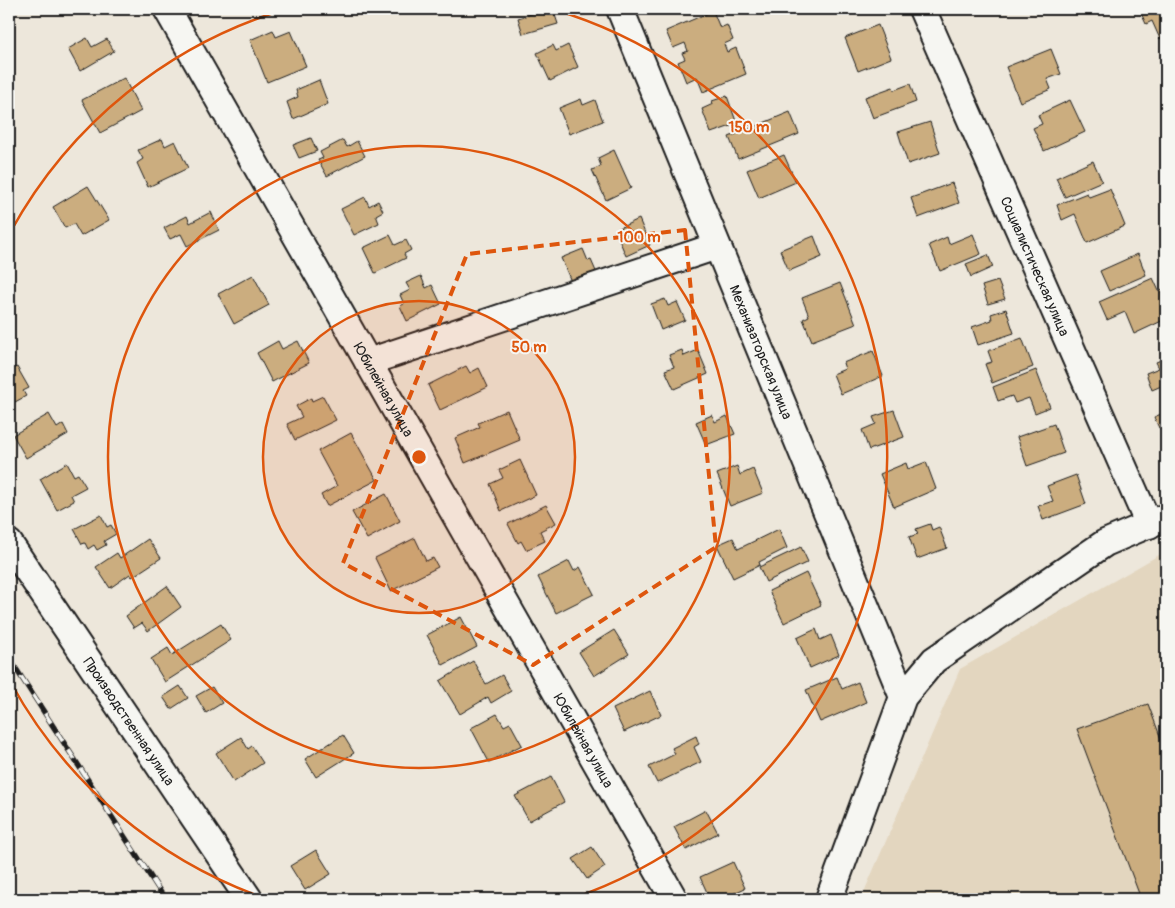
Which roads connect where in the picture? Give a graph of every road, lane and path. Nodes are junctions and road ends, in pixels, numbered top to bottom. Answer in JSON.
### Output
{"nodes":[{"id":1,"x":167,"y":9,"type":"edge"},
{"id":2,"x":620,"y":9,"type":"edge"},
{"id":3,"x":922,"y":9,"type":"edge"},
{"id":4,"x":717,"y":246,"type":"junction"},
{"id":5,"x":368,"y":362,"type":"junction"},
{"id":6,"x":1157,"y":521,"type":"edge"},
{"id":7,"x":9,"y":543,"type":"edge"},
{"id":8,"x":903,"y":697,"type":"junction"},
{"id":9,"x":249,"y":899,"type":"edge"},
{"id":10,"x":674,"y":899,"type":"edge"},
{"id":11,"x":829,"y":899,"type":"edge"}],
"edges":[{"from":1,"to":5,"type":"street","name":"Юбилейная улица"},
{"from":2,"to":4,"type":"street","name":"Механизаторская улица"},
{"from":3,"to":6,"type":"street","name":"Социалистическая улица"},
{"from":4,"to":5,"type":"street"},
{"from":4,"to":8,"type":"street","name":"Механизаторская улица"},
{"from":5,"to":10,"type":"street","name":"Юбилейная улица"},
{"from":6,"to":8,"type":"street"},
{"from":7,"to":9,"type":"street","name":"Производственная улица"},
{"from":8,"to":11,"type":"street"}]}
